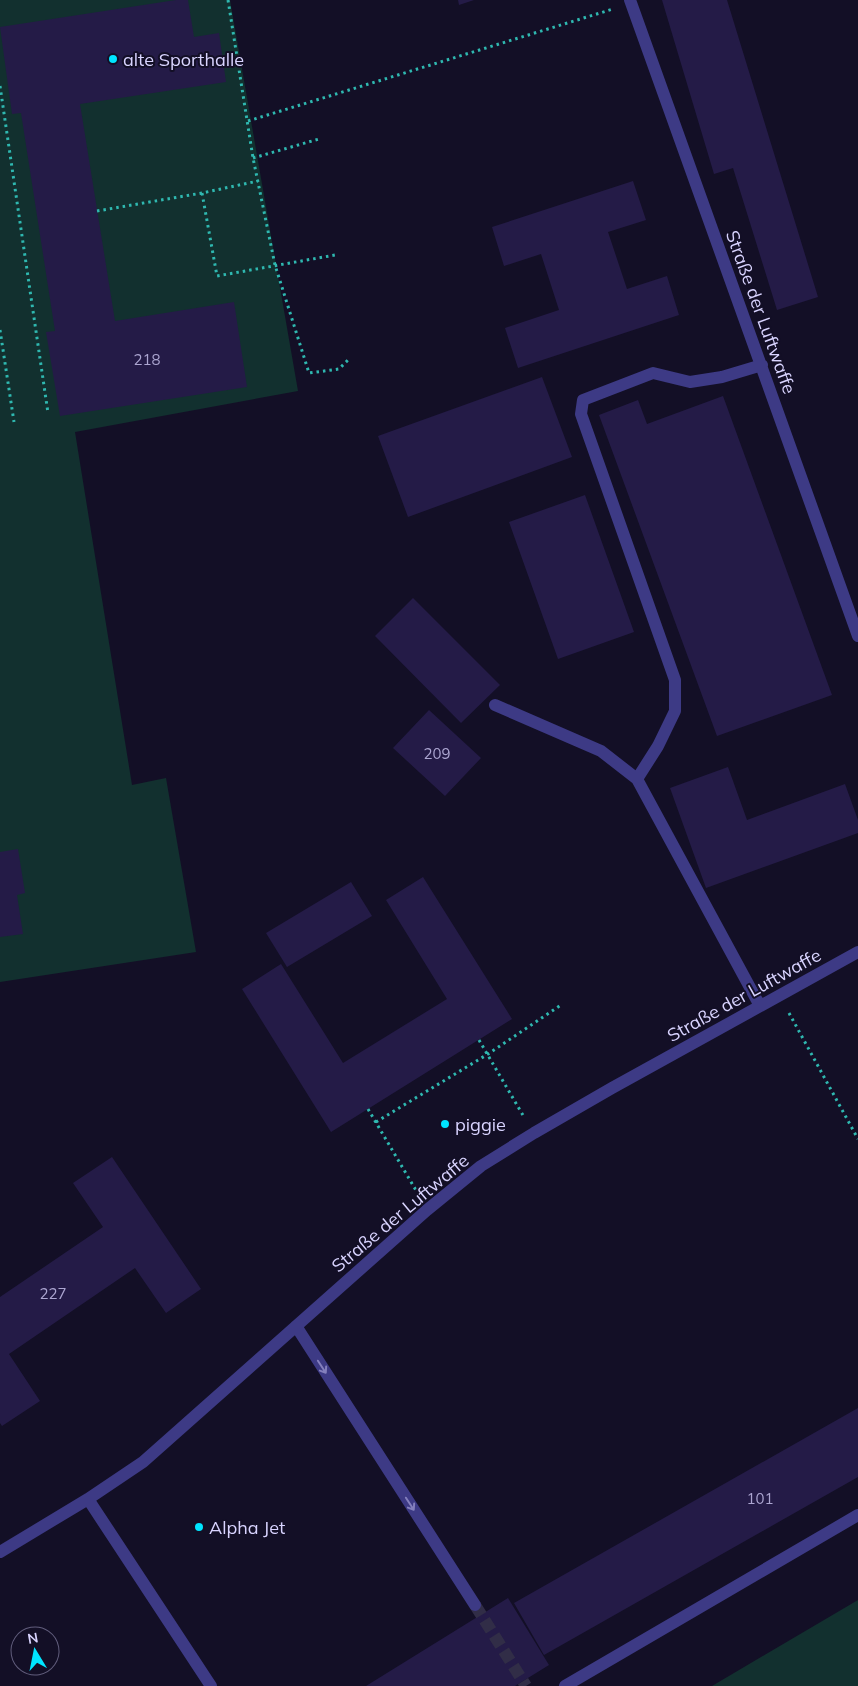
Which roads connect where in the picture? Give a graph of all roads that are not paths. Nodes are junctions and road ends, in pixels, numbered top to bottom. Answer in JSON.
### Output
{"nodes":[{"id":1,"x":630,"y":2,"type":"edge"},
{"id":2,"x":762,"y":365,"type":"junction"},
{"id":3,"x":858,"y":636,"type":"edge"},
{"id":4,"x":495,"y":705,"type":"dead end"},
{"id":5,"x":637,"y":779,"type":"junction"},
{"id":6,"x":858,"y":952,"type":"edge"},
{"id":7,"x":760,"y":1006,"type":"junction"},
{"id":8,"x":296,"y":1326,"type":"junction"},
{"id":9,"x":88,"y":1499,"type":"junction"},
{"id":10,"x":858,"y":1515,"type":"edge"},
{"id":11,"x":0,"y":1552,"type":"edge"},
{"id":12,"x":475,"y":1605,"type":"tunnel mouth"},
{"id":13,"x":210,"y":1686,"type":"edge"},
{"id":14,"x":565,"y":1686,"type":"edge"}],
"edges":[{"from":1,"to":2,"type":"street","name":"Straße der Luftwaffe"},
{"from":2,"to":3,"type":"street","name":"Straße der Luftwaffe"},
{"from":2,"to":5,"type":"street"},
{"from":4,"to":5,"type":"street"},
{"from":5,"to":7,"type":"street"},
{"from":6,"to":7,"type":"street","name":"Straße der Luftwaffe"},
{"from":7,"to":8,"type":"street","name":"Straße der Luftwaffe"},
{"from":8,"to":9,"type":"street","name":"Straße der Luftwaffe"},
{"from":8,"to":12,"type":"street","one_way":true},
{"from":9,"to":11,"type":"street","name":"Straße der Luftwaffe"},
{"from":9,"to":13,"type":"street"},
{"from":10,"to":14,"type":"street"}]}
